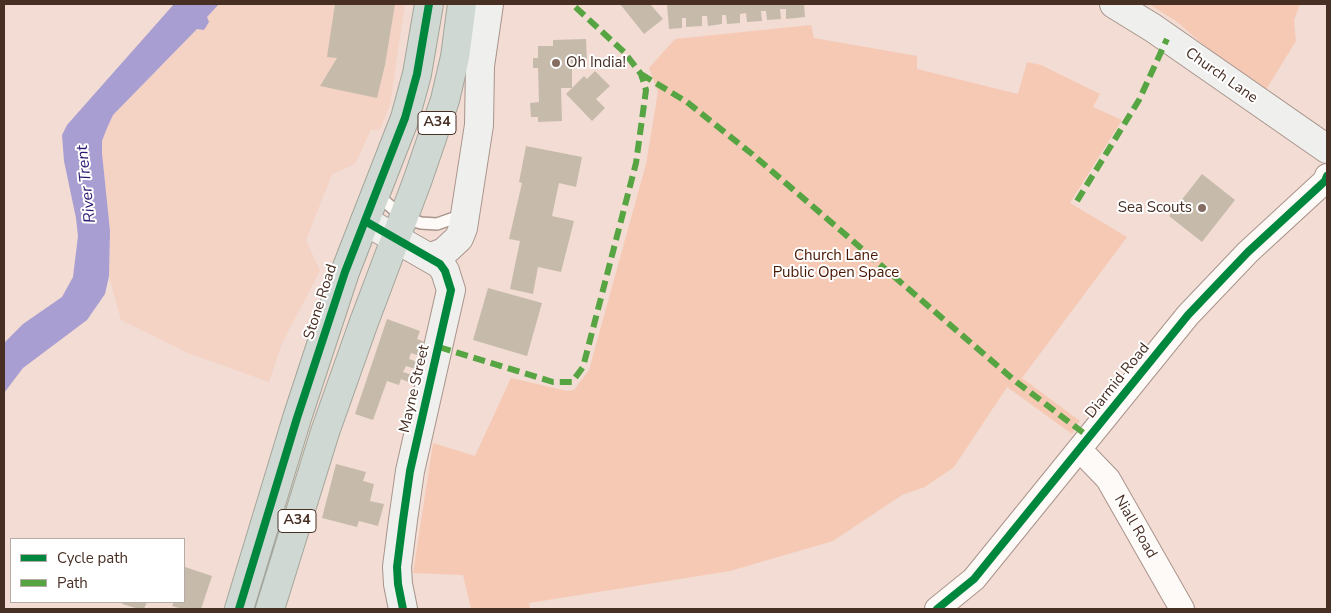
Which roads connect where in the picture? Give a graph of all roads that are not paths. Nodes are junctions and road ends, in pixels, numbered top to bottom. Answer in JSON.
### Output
{"nodes":[{"id":1,"x":429,"y":4,"type":"edge"},
{"id":2,"x":462,"y":4,"type":"edge"},
{"id":3,"x":490,"y":4,"type":"edge"},
{"id":4,"x":1114,"y":4,"type":"edge"},
{"id":5,"x":1327,"y":149,"type":"edge"},
{"id":6,"x":1326,"y":178,"type":"edge"},
{"id":7,"x":375,"y":194,"type":"junction"},
{"id":8,"x":467,"y":210,"type":"junction"},
{"id":9,"x":365,"y":221,"type":"junction"},
{"id":10,"x":399,"y":228,"type":"junction"},
{"id":11,"x":431,"y":257,"type":"junction"},
{"id":12,"x":1080,"y":450,"type":"junction"},
{"id":13,"x":239,"y":609,"type":"edge"},
{"id":14,"x":270,"y":609,"type":"edge"},
{"id":15,"x":403,"y":609,"type":"edge"},
{"id":16,"x":937,"y":609,"type":"edge"},
{"id":17,"x":1182,"y":609,"type":"edge"}],
"edges":[{"from":1,"to":7,"type":"highway","name":"Stone Road","number":"A34"},
{"from":2,"to":10,"type":"highway","number":"A34"},
{"from":3,"to":8,"type":"street"},
{"from":4,"to":5,"type":"street","name":"Church Lane"},
{"from":6,"to":12,"type":"street","name":"Diarmid Road"},
{"from":7,"to":9,"type":"highway","name":"Stone Road","number":"A34"},
{"from":7,"to":10,"type":"lane"},
{"from":8,"to":10,"type":"lane"},
{"from":8,"to":11,"type":"street"},
{"from":9,"to":10,"type":"street","name":"Mayne Street"},
{"from":9,"to":13,"type":"highway","name":"Stone Road","number":"A34"},
{"from":10,"to":11,"type":"street","name":"Mayne Street"},
{"from":10,"to":14,"type":"highway","number":"A34"},
{"from":11,"to":15,"type":"street","name":"Mayne Street"},
{"from":12,"to":16,"type":"street","name":"Diarmid Road"},
{"from":12,"to":17,"type":"street","name":"Niall Road"}]}
